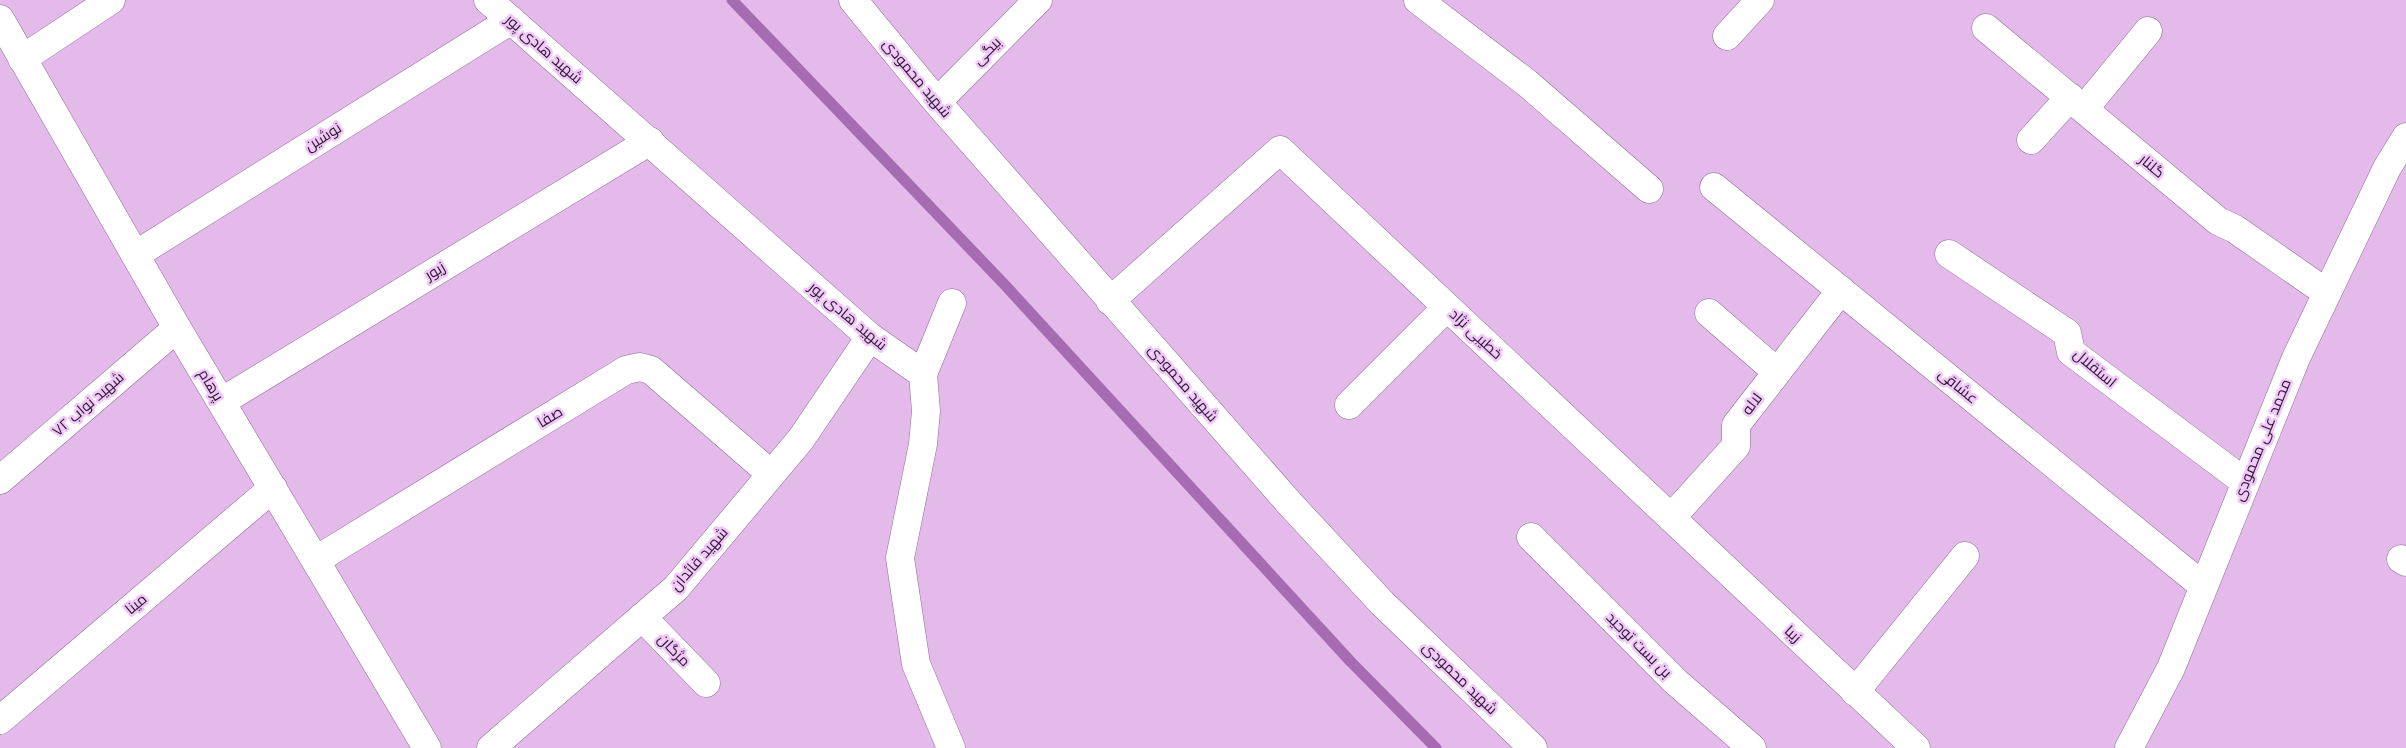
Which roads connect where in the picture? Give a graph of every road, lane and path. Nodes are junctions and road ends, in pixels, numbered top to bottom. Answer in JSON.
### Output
{"nodes":[{"id":1,"x":111,"y":0,"type":"edge"},
{"id":2,"x":488,"y":0,"type":"edge"},
{"id":3,"x":853,"y":0,"type":"edge"},
{"id":4,"x":1038,"y":0,"type":"edge"},
{"id":5,"x":1418,"y":0,"type":"edge"},
{"id":6,"x":1760,"y":0,"type":"edge"},
{"id":7,"x":0,"y":19,"type":"edge"},
{"id":8,"x":511,"y":20,"type":"junction"},
{"id":9,"x":1986,"y":28,"type":"dead end"},
{"id":10,"x":2148,"y":31,"type":"dead end"},
{"id":11,"x":1727,"y":36,"type":"dead end"},
{"id":12,"x":22,"y":59,"type":"junction"},
{"id":13,"x":937,"y":102,"type":"junction"},
{"id":14,"x":2077,"y":103,"type":"junction"},
{"id":15,"x":2406,"y":137,"type":"edge"},
{"id":16,"x":2031,"y":140,"type":"dead end"},
{"id":17,"x":650,"y":141,"type":"junction"},
{"id":18,"x":1714,"y":187,"type":"dead end"},
{"id":19,"x":1649,"y":189,"type":"dead end"},
{"id":20,"x":1949,"y":254,"type":"dead end"},
{"id":21,"x":135,"y":255,"type":"junction"},
{"id":22,"x":1841,"y":290,"type":"junction"},
{"id":23,"x":2327,"y":293,"type":"junction"},
{"id":24,"x":1110,"y":301,"type":"junction"},
{"id":25,"x":952,"y":303,"type":"dead end"},
{"id":26,"x":1446,"y":308,"type":"junction"},
{"id":27,"x":1709,"y":313,"type":"dead end"},
{"id":28,"x":177,"y":328,"type":"junction"},
{"id":29,"x":870,"y":337,"type":"junction"},
{"id":30,"x":1777,"y":372,"type":"junction"},
{"id":31,"x":923,"y":374,"type":"junction"},
{"id":32,"x":221,"y":402,"type":"junction"},
{"id":33,"x":1349,"y":405,"type":"dead end"},
{"id":34,"x":771,"y":474,"type":"junction"},
{"id":35,"x":0,"y":480,"type":"edge"},
{"id":36,"x":2245,"y":482,"type":"junction"},
{"id":37,"x":272,"y":488,"type":"junction"},
{"id":38,"x":1671,"y":518,"type":"junction"},
{"id":39,"x":1531,"y":537,"type":"dead end"},
{"id":40,"x":1965,"y":556,"type":"dead end"},
{"id":41,"x":316,"y":560,"type":"junction"},
{"id":42,"x":2202,"y":585,"type":"junction"},
{"id":43,"x":642,"y":618,"type":"junction"},
{"id":44,"x":706,"y":683,"type":"dead end"},
{"id":45,"x":1855,"y":692,"type":"junction"},
{"id":46,"x":0,"y":720,"type":"edge"},
{"id":47,"x":427,"y":748,"type":"edge"},
{"id":48,"x":492,"y":748,"type":"edge"},
{"id":49,"x":951,"y":748,"type":"edge"},
{"id":50,"x":1533,"y":748,"type":"edge"},
{"id":51,"x":1752,"y":748,"type":"edge"},
{"id":52,"x":1916,"y":748,"type":"edge"},
{"id":53,"x":2129,"y":748,"type":"edge"}],
"edges":[{"from":1,"to":12,"type":"street"},
{"from":2,"to":8,"type":"street","name":"شهید هادی پور"},
{"from":3,"to":13,"type":"street","name":"شهید محمودی"},
{"from":4,"to":13,"type":"street","name":"بیگی"},
{"from":5,"to":19,"type":"street"},
{"from":6,"to":11,"type":"street"},
{"from":7,"to":12,"type":"street","name":"پرهام"},
{"from":8,"to":17,"type":"street","name":"شهید هادی پور"},
{"from":8,"to":21,"type":"street","name":"نوشین"},
{"from":9,"to":14,"type":"street","name":"گلنار"},
{"from":10,"to":14,"type":"street"},
{"from":12,"to":21,"type":"street","name":"پرهام"},
{"from":13,"to":24,"type":"street","name":"شهید محمودی"},
{"from":14,"to":16,"type":"street"},
{"from":14,"to":23,"type":"street","name":"گلنار"},
{"from":15,"to":23,"type":"street","name":"محمد علی محمودی"},
{"from":17,"to":29,"type":"street","name":"شهید هادی پور"},
{"from":17,"to":32,"type":"street","name":"زیور"},
{"from":18,"to":22,"type":"street","name":"عشاقی"},
{"from":20,"to":36,"type":"street","name":"استقلال"},
{"from":21,"to":28,"type":"street","name":"پرهام"},
{"from":22,"to":30,"type":"street","name":"لاله"},
{"from":22,"to":42,"type":"street","name":"عشاقی"},
{"from":23,"to":36,"type":"street","name":"محمد علی محمودی"},
{"from":24,"to":26,"type":"street","name":"خطیبی نژاد"},
{"from":24,"to":50,"type":"street","name":"شهید محمودی"},
{"from":25,"to":31,"type":"street"},
{"from":26,"to":33,"type":"street"},
{"from":26,"to":38,"type":"street","name":"خطیبی نژاد"},
{"from":27,"to":30,"type":"street"},
{"from":28,"to":32,"type":"street","name":"پرهام"},
{"from":28,"to":35,"type":"street","name":"شهید نواب ۷۲"},
{"from":29,"to":31,"type":"street","name":"شهید هادی پور"},
{"from":29,"to":34,"type":"street","name":"شهید قائدان"},
{"from":30,"to":38,"type":"street","name":"لاله"},
{"from":31,"to":49,"type":"street"},
{"from":32,"to":37,"type":"street","name":"پرهام"},
{"from":34,"to":41,"type":"street","name":"صفا"},
{"from":34,"to":43,"type":"street","name":"شهید قائدان"},
{"from":36,"to":42,"type":"street","name":"محمد علی محمودی"},
{"from":37,"to":41,"type":"street","name":"پرهام"},
{"from":37,"to":46,"type":"street","name":"مینا"},
{"from":38,"to":45,"type":"street","name":"زیبا"},
{"from":39,"to":51,"type":"street","name":"بن بست توحید"},
{"from":40,"to":45,"type":"street"},
{"from":41,"to":47,"type":"street","name":"پرهام"},
{"from":42,"to":53,"type":"street","name":"محمد علی محمودی"},
{"from":43,"to":44,"type":"street","name":"مژگان"},
{"from":43,"to":48,"type":"street","name":"شهید قائدان"},
{"from":45,"to":52,"type":"street","name":"زیبا"}]}
